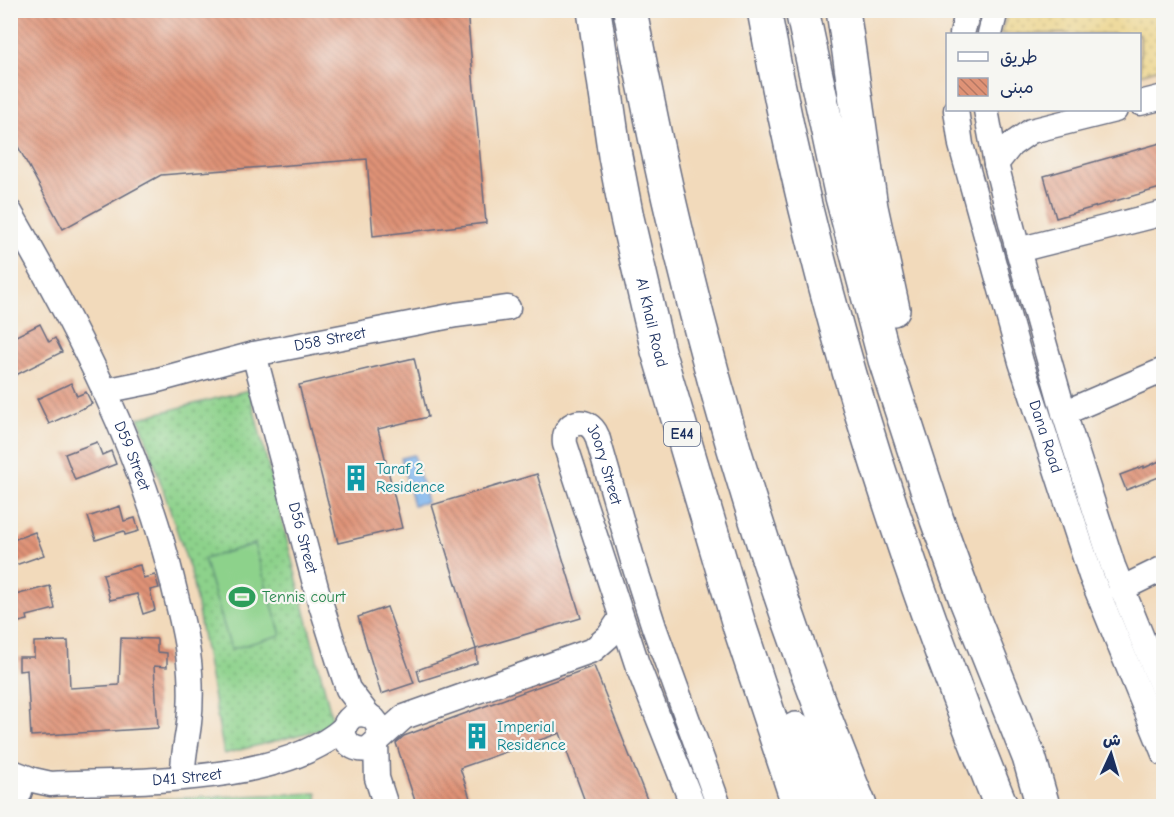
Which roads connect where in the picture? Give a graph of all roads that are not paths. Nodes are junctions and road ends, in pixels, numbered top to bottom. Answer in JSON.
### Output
{"nodes":[{"id":1,"x":594,"y":10,"type":"edge"},
{"id":2,"x":630,"y":10,"type":"edge"},
{"id":3,"x":764,"y":10,"type":"edge"},
{"id":4,"x":802,"y":10,"type":"edge"},
{"id":5,"x":843,"y":10,"type":"edge"},
{"id":6,"x":968,"y":10,"type":"edge"},
{"id":7,"x":996,"y":10,"type":"edge"},
{"id":8,"x":962,"y":33,"type":"edge"},
{"id":9,"x":990,"y":33,"type":"edge"},
{"id":10,"x":1164,"y":97,"type":"edge"},
{"id":11,"x":1141,"y":103,"type":"edge"},
{"id":12,"x":956,"y":111,"type":"edge"},
{"id":13,"x":986,"y":111,"type":"edge"},
{"id":14,"x":988,"y":111,"type":"edge"},
{"id":15,"x":1111,"y":111,"type":"edge"},
{"id":16,"x":1031,"y":130,"type":"junction"},
{"id":17,"x":996,"y":164,"type":"junction"},
{"id":18,"x":10,"y":212,"type":"edge"},
{"id":19,"x":1164,"y":213,"type":"edge"},
{"id":20,"x":1018,"y":250,"type":"junction"},
{"id":21,"x":508,"y":308,"type":"dead end"},
{"id":22,"x":254,"y":354,"type":"junction"},
{"id":23,"x":1164,"y":370,"type":"edge"},
{"id":24,"x":108,"y":400,"type":"junction"},
{"id":25,"x":1064,"y":413,"type":"junction"},
{"id":26,"x":910,"y":440,"type":"junction"},
{"id":27,"x":1164,"y":568,"type":"edge"},
{"id":28,"x":1121,"y":589,"type":"junction"},
{"id":29,"x":621,"y":618,"type":"junction"},
{"id":30,"x":740,"y":628,"type":"junction"},
{"id":31,"x":593,"y":650,"type":"junction"},
{"id":32,"x":637,"y":664,"type":"junction"},
{"id":33,"x":1164,"y":692,"type":"edge"},
{"id":34,"x":362,"y":732,"type":"junction"},
{"id":35,"x":1164,"y":754,"type":"edge"},
{"id":36,"x":1029,"y":757,"type":"junction"},
{"id":37,"x":12,"y":770,"type":"edge"},
{"id":38,"x":193,"y":776,"type":"junction"},
{"id":39,"x":51,"y":784,"type":"junction"},
{"id":40,"x":14,"y":802,"type":"edge"},
{"id":41,"x":386,"y":807,"type":"edge"},
{"id":42,"x":693,"y":807,"type":"edge"},
{"id":43,"x":719,"y":807,"type":"edge"},
{"id":44,"x":799,"y":807,"type":"edge"},
{"id":45,"x":825,"y":807,"type":"edge"},
{"id":46,"x":860,"y":807,"type":"edge"},
{"id":47,"x":1001,"y":807,"type":"edge"},
{"id":48,"x":1043,"y":807,"type":"edge"},
{"id":49,"x":1056,"y":807,"type":"edge"}],
"edges":[{"from":1,"to":30,"type":"highway","name":"Al Khail Road","number":"E44"},
{"from":2,"to":46,"type":"highway"},
{"from":3,"to":47,"type":"highway"},
{"from":4,"to":26,"type":"highway"},
{"from":5,"to":26,"type":"highway"},
{"from":6,"to":8,"type":"street"},
{"from":7,"to":9,"type":"street"},
{"from":10,"to":11,"type":"street"},
{"from":12,"to":35,"type":"street","name":"Dana Road"},
{"from":13,"to":17,"type":"street","name":"Dana Road"},
{"from":14,"to":16,"type":"street"},
{"from":15,"to":16,"type":"street"},
{"from":16,"to":17,"type":"street"},
{"from":17,"to":20,"type":"street","name":"Dana Road"},
{"from":18,"to":24,"type":"street","name":"D59 Street"},
{"from":19,"to":20,"type":"street"},
{"from":20,"to":25,"type":"street","name":"Dana Road"},
{"from":21,"to":22,"type":"street","name":"D58 Street"},
{"from":22,"to":24,"type":"street","name":"D58 Street"},
{"from":22,"to":34,"type":"street","name":"D56 Street"},
{"from":23,"to":25,"type":"street"},
{"from":24,"to":38,"type":"street","name":"D59 Street"},
{"from":25,"to":28,"type":"street","name":"Dana Road"},
{"from":26,"to":36,"type":"highway"},
{"from":27,"to":28,"type":"street"},
{"from":28,"to":33,"type":"street","name":"Dana Road"},
{"from":29,"to":31,"type":"street","name":"D41 Street"},
{"from":29,"to":32,"type":"street","name":"Joory Street"},
{"from":29,"to":43,"type":"street","name":"Joory Street"},
{"from":30,"to":44,"type":"highway"},
{"from":30,"to":45,"type":"highway"},
{"from":31,"to":32,"type":"street"},
{"from":31,"to":34,"type":"street","name":"D41 Street"},
{"from":32,"to":42,"type":"street","name":"Joory Street"},
{"from":34,"to":38,"type":"street","name":"D41 Street"},
{"from":34,"to":41,"type":"street","name":"D56 Street"},
{"from":36,"to":48,"type":"highway"},
{"from":36,"to":49,"type":"highway"},
{"from":37,"to":39,"type":"street","name":"D41 Street"},
{"from":37,"to":40,"type":"street"},
{"from":38,"to":39,"type":"street","name":"D41 Street"},
{"from":39,"to":40,"type":"street","name":"D41 Street"}]}
